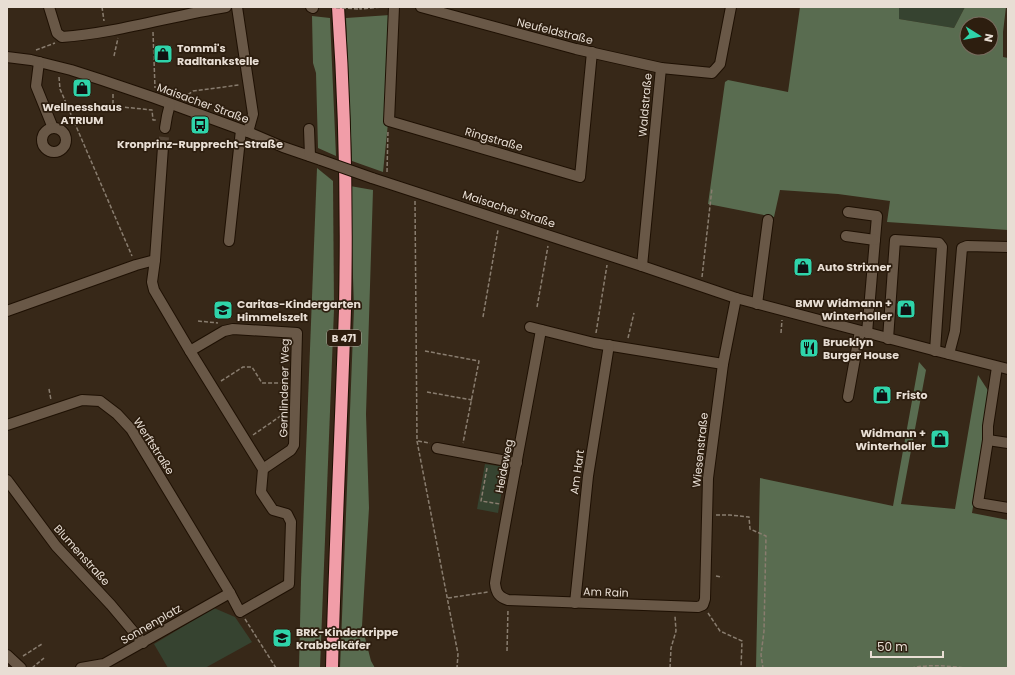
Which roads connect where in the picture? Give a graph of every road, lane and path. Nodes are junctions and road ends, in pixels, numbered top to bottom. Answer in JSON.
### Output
{"nodes":[{"id":1,"x":49,"y":7,"type":"edge"},
{"id":2,"x":102,"y":7,"type":"edge"},
{"id":3,"x":226,"y":7,"type":"edge"},
{"id":4,"x":237,"y":7,"type":"edge"},
{"id":5,"x":316,"y":7,"type":"edge"},
{"id":6,"x":338,"y":7,"type":"edge"},
{"id":7,"x":383,"y":7,"type":"edge"},
{"id":8,"x":394,"y":7,"type":"edge"},
{"id":9,"x":421,"y":7,"type":"edge"},
{"id":10,"x":730,"y":7,"type":"edge"},
{"id":11,"x":360,"y":8,"type":"edge"},
{"id":12,"x":152,"y":22,"type":"junction"},
{"id":13,"x":120,"y":29,"type":"junction"},
{"id":14,"x":105,"y":32,"type":"junction"},
{"id":15,"x":58,"y":42,"type":"dead end"},
{"id":16,"x":592,"y":52,"type":"junction"},
{"id":17,"x":114,"y":56,"type":"dead end"},
{"id":18,"x":7,"y":57,"type":"edge"},
{"id":19,"x":35,"y":61,"type":"junction"},
{"id":20,"x":661,"y":68,"type":"junction"},
{"id":21,"x":59,"y":73,"type":"dead end"},
{"id":22,"x":249,"y":83,"type":"junction"},
{"id":23,"x":114,"y":84,"type":"junction"},
{"id":24,"x":155,"y":98,"type":"junction"},
{"id":25,"x":175,"y":105,"type":"junction"},
{"id":26,"x":389,"y":121,"type":"junction"},
{"id":27,"x":165,"y":124,"type":"joint"},
{"id":28,"x":53,"y":128,"type":"dead end"},
{"id":29,"x":309,"y":129,"type":"dead end"},
{"id":30,"x":245,"y":131,"type":"junction"},
{"id":31,"x":164,"y":147,"type":"tunnel mouth"},
{"id":32,"x":310,"y":156,"type":"junction"},
{"id":33,"x":386,"y":182,"type":"junction"},
{"id":34,"x":712,"y":188,"type":"dead end"},
{"id":35,"x":416,"y":192,"type":"junction"},
{"id":36,"x":848,"y":212,"type":"dead end"},
{"id":37,"x":500,"y":219,"type":"junction"},
{"id":38,"x":768,"y":220,"type":"dead end"},
{"id":39,"x":550,"y":236,"type":"junction"},
{"id":40,"x":846,"y":236,"type":"dead end"},
{"id":41,"x":875,"y":240,"type":"junction"},
{"id":42,"x":229,"y":241,"type":"dead end"},
{"id":43,"x":1008,"y":247,"type":"edge"},
{"id":44,"x":155,"y":260,"type":"junction"},
{"id":45,"x":607,"y":264,"type":"dead end"},
{"id":46,"x":136,"y":265,"type":"junction"},
{"id":47,"x":642,"y":266,"type":"junction"},
{"id":48,"x":702,"y":286,"type":"junction"},
{"id":49,"x":736,"y":298,"type":"junction"},
{"id":50,"x":757,"y":304,"type":"junction"},
{"id":51,"x":537,"y":307,"type":"dead end"},
{"id":52,"x":7,"y":311,"type":"edge"},
{"id":53,"x":785,"y":311,"type":"junction"},
{"id":54,"x":634,"y":313,"type":"dead end"},
{"id":55,"x":483,"y":317,"type":"dead end"},
{"id":56,"x":198,"y":321,"type":"dead end"},
{"id":57,"x":530,"y":327,"type":"dead end"},
{"id":58,"x":541,"y":330,"type":"junction"},
{"id":59,"x":224,"y":331,"type":"junction"},
{"id":60,"x":781,"y":332,"type":"dead end"},
{"id":61,"x":863,"y":332,"type":"junction"},
{"id":62,"x":888,"y":339,"type":"junction"},
{"id":63,"x":594,"y":343,"type":"junction"},
{"id":64,"x":609,"y":345,"type":"junction"},
{"id":65,"x":626,"y":348,"type":"junction"},
{"id":66,"x":190,"y":351,"type":"junction"},
{"id":67,"x":425,"y":351,"type":"dead end"},
{"id":68,"x":934,"y":351,"type":"junction"},
{"id":69,"x":949,"y":354,"type":"junction"},
{"id":70,"x":723,"y":364,"type":"junction"},
{"id":71,"x":997,"y":366,"type":"junction"},
{"id":72,"x":1008,"y":369,"type":"edge"},
{"id":73,"x":296,"y":383,"type":"junction"},
{"id":74,"x":212,"y":387,"type":"junction"},
{"id":75,"x":427,"y":392,"type":"dead end"},
{"id":76,"x":848,"y":397,"type":"dead end"},
{"id":77,"x":472,"y":400,"type":"junction"},
{"id":78,"x":295,"y":407,"type":"junction"},
{"id":79,"x":7,"y":425,"type":"edge"},
{"id":80,"x":245,"y":440,"type":"junction"},
{"id":81,"x":988,"y":440,"type":"junction"},
{"id":82,"x":1008,"y":443,"type":"edge"},
{"id":83,"x":437,"y":448,"type":"dead end"},
{"id":84,"x":460,"y":452,"type":"junction"},
{"id":85,"x":489,"y":458,"type":"junction"},
{"id":86,"x":517,"y":463,"type":"junction"},
{"id":87,"x":263,"y":469,"type":"junction"},
{"id":88,"x":7,"y":480,"type":"edge"},
{"id":89,"x":508,"y":505,"type":"junction"},
{"id":90,"x":1008,"y":508,"type":"edge"},
{"id":91,"x":706,"y":516,"type":"junction"},
{"id":92,"x":496,"y":591,"type":"junction"},
{"id":93,"x":230,"y":593,"type":"junction"},
{"id":94,"x":448,"y":598,"type":"junction"},
{"id":95,"x":508,"y":600,"type":"junction"},
{"id":96,"x":575,"y":603,"type":"junction"},
{"id":97,"x":703,"y":605,"type":"junction"},
{"id":98,"x":674,"y":606,"type":"junction"},
{"id":99,"x":240,"y":612,"type":"junction"},
{"id":100,"x":143,"y":643,"type":"junction"},
{"id":101,"x":42,"y":644,"type":"dead end"},
{"id":102,"x":507,"y":652,"type":"dead end"},
{"id":103,"x":7,"y":655,"type":"edge"},
{"id":104,"x":44,"y":658,"type":"dead end"},
{"id":105,"x":18,"y":665,"type":"edge"},
{"id":106,"x":944,"y":667,"type":"edge"},
{"id":107,"x":32,"y":668,"type":"edge"},
{"id":108,"x":81,"y":668,"type":"edge"},
{"id":109,"x":276,"y":668,"type":"edge"},
{"id":110,"x":332,"y":668,"type":"edge"},
{"id":111,"x":457,"y":668,"type":"edge"},
{"id":112,"x":670,"y":668,"type":"edge"},
{"id":113,"x":741,"y":668,"type":"edge"},
{"id":114,"x":763,"y":668,"type":"edge"},
{"id":115,"x":912,"y":668,"type":"edge"},
{"id":116,"x":965,"y":668,"type":"edge"}],
"edges":[{"from":1,"to":14,"type":"street"},
{"from":2,"to":14,"type":"path"},
{"from":3,"to":12,"type":"street"},
{"from":4,"to":22,"type":"street"},
{"from":5,"to":11,"type":"path","bridge":true},
{"from":6,"to":110,"type":"highway","number":"B 471"},
{"from":7,"to":11,"type":"path"},
{"from":8,"to":26,"type":"street"},
{"from":9,"to":16,"type":"street","name":"Neufeldstraße"},
{"from":10,"to":20,"type":"street","name":"Waldstraße"},
{"from":12,"to":13,"type":"street"},
{"from":12,"to":24,"type":"path"},
{"from":13,"to":14,"type":"street"},
{"from":13,"to":17,"type":"path"},
{"from":15,"to":19,"type":"path"},
{"from":16,"to":20,"type":"street","name":"Neufeldstraße"},
{"from":16,"to":26,"type":"street","name":"Ringstraße"},
{"from":18,"to":19,"type":"street","name":"Maisacher Straße"},
{"from":19,"to":23,"type":"street","name":"Maisacher Straße"},
{"from":19,"to":28,"type":"street"},
{"from":20,"to":47,"type":"street","name":"Waldstraße"},
{"from":21,"to":46,"type":"path"},
{"from":22,"to":25,"type":"path"},
{"from":22,"to":30,"type":"street"},
{"from":23,"to":24,"type":"street","name":"Maisacher Straße"},
{"from":23,"to":27,"type":"path"},
{"from":24,"to":25,"type":"street","name":"Maisacher Straße"},
{"from":25,"to":27,"type":"street"},
{"from":25,"to":30,"type":"street","name":"Maisacher Straße"},
{"from":26,"to":33,"type":"path"},
{"from":29,"to":32,"type":"street"},
{"from":30,"to":32,"type":"street","name":"Maisacher Straße"},
{"from":30,"to":42,"type":"street"},
{"from":31,"to":44,"type":"street"},
{"from":32,"to":33,"type":"street","name":"Maisacher Straße","bridge":true},
{"from":33,"to":35,"type":"street","name":"Maisacher Straße"},
{"from":34,"to":48,"type":"path"},
{"from":35,"to":37,"type":"street","name":"Maisacher Straße"},
{"from":35,"to":94,"type":"path"},
{"from":36,"to":41,"type":"street"},
{"from":37,"to":39,"type":"street","name":"Maisacher Straße"},
{"from":37,"to":55,"type":"path"},
{"from":38,"to":50,"type":"street"},
{"from":39,"to":47,"type":"street","name":"Maisacher Straße"},
{"from":39,"to":51,"type":"path"},
{"from":40,"to":41,"type":"street"},
{"from":41,"to":61,"type":"street"},
{"from":43,"to":69,"type":"street"},
{"from":44,"to":46,"type":"street"},
{"from":44,"to":66,"type":"street"},
{"from":45,"to":63,"type":"path"},
{"from":46,"to":52,"type":"street"},
{"from":47,"to":48,"type":"street","name":"Maisacher Straße"},
{"from":48,"to":49,"type":"street","name":"Maisacher Straße"},
{"from":49,"to":50,"type":"street","name":"Maisacher Straße"},
{"from":49,"to":70,"type":"street","name":"Wiesenstraße"},
{"from":50,"to":53,"type":"street","name":"Maisacher Straße"},
{"from":53,"to":60,"type":"path"},
{"from":53,"to":61,"type":"street","name":"Maisacher Straße"},
{"from":54,"to":65,"type":"path"},
{"from":56,"to":59,"type":"path"},
{"from":57,"to":58,"type":"street"},
{"from":58,"to":63,"type":"street"},
{"from":58,"to":86,"type":"street","name":"Heideweg"},
{"from":59,"to":66,"type":"street","name":"Gernlindener Weg"},
{"from":59,"to":73,"type":"street","name":"Gernlindener Weg"},
{"from":61,"to":62,"type":"street","name":"Maisacher Straße"},
{"from":61,"to":76,"type":"street"},
{"from":62,"to":68,"type":"street","name":"Maisacher Straße"},
{"from":62,"to":68,"type":"street"},
{"from":63,"to":64,"type":"street"},
{"from":64,"to":65,"type":"street"},
{"from":64,"to":96,"type":"street","name":"Am Hart"},
{"from":65,"to":70,"type":"street"},
{"from":66,"to":74,"type":"street"},
{"from":67,"to":77,"type":"path"},
{"from":68,"to":69,"type":"street","name":"Maisacher Straße"},
{"from":69,"to":71,"type":"street","name":"Maisacher Straße"},
{"from":70,"to":91,"type":"street","name":"Wiesenstraße"},
{"from":71,"to":72,"type":"street","name":"Maisacher Straße"},
{"from":71,"to":81,"type":"street"},
{"from":73,"to":74,"type":"path"},
{"from":73,"to":78,"type":"street","name":"Gernlindener Weg"},
{"from":74,"to":80,"type":"street"},
{"from":75,"to":77,"type":"path"},
{"from":77,"to":84,"type":"path"},
{"from":78,"to":80,"type":"path"},
{"from":78,"to":87,"type":"street","name":"Gernlindener Weg"},
{"from":79,"to":93,"type":"street","name":"Werftstraße"},
{"from":80,"to":87,"type":"street"},
{"from":81,"to":82,"type":"street"},
{"from":81,"to":90,"type":"street"},
{"from":83,"to":84,"type":"street"},
{"from":84,"to":85,"type":"street"},
{"from":85,"to":86,"type":"street"},
{"from":85,"to":89,"type":"path"},
{"from":86,"to":89,"type":"street","name":"Heideweg"},
{"from":87,"to":99,"type":"street"},
{"from":88,"to":100,"type":"street","name":"Blumenstraße"},
{"from":89,"to":92,"type":"street","name":"Heideweg"},
{"from":91,"to":97,"type":"street","name":"Wiesenstraße"},
{"from":91,"to":114,"type":"path"},
{"from":92,"to":94,"type":"path"},
{"from":92,"to":95,"type":"street"},
{"from":93,"to":99,"type":"street","name":"Werftstraße"},
{"from":93,"to":100,"type":"street","name":"Sonnenplatz"},
{"from":94,"to":111,"type":"path"},
{"from":95,"to":96,"type":"street","name":"Am Rain"},
{"from":95,"to":102,"type":"path"},
{"from":96,"to":98,"type":"street","name":"Am Rain"},
{"from":97,"to":98,"type":"street","name":"Am Rain"},
{"from":97,"to":113,"type":"path"},
{"from":98,"to":112,"type":"path"},
{"from":99,"to":109,"type":"path"},
{"from":100,"to":108,"type":"street","name":"Sonnenplatz"},
{"from":101,"to":105,"type":"path"},
{"from":103,"to":105,"type":"street"},
{"from":104,"to":107,"type":"path"},
{"from":106,"to":115,"type":"path"},
{"from":106,"to":116,"type":"path"}]}
